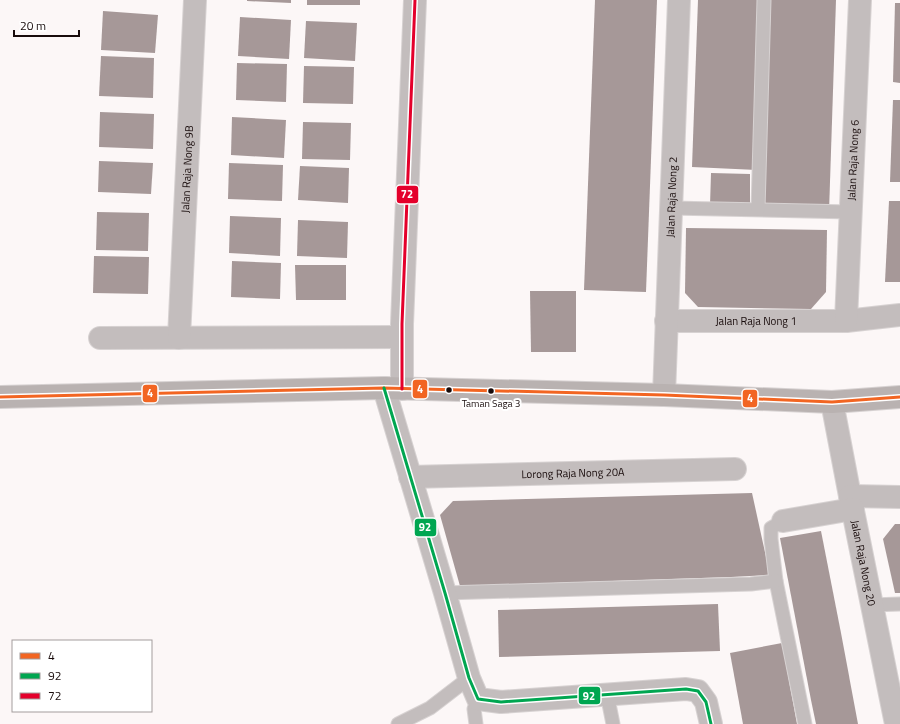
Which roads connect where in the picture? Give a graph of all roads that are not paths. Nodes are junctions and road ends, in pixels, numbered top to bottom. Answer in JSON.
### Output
{"nodes":[{"id":1,"x":195,"y":0,"type":"edge"},
{"id":2,"x":415,"y":0,"type":"edge"},
{"id":3,"x":679,"y":0,"type":"edge"},
{"id":4,"x":764,"y":0,"type":"edge"},
{"id":5,"x":860,"y":0,"type":"edge"},
{"id":6,"x":671,"y":208,"type":"junction"},
{"id":7,"x":758,"y":209,"type":"junction"},
{"id":8,"x":850,"y":212,"type":"junction"},
{"id":9,"x":900,"y":315,"type":"edge"},
{"id":10,"x":666,"y":321,"type":"junction"},
{"id":11,"x":846,"y":321,"type":"junction"},
{"id":12,"x":402,"y":337,"type":"junction"},
{"id":13,"x":100,"y":338,"type":"dead end"},
{"id":14,"x":179,"y":338,"type":"junction"},
{"id":15,"x":393,"y":388,"type":"junction"},
{"id":16,"x":664,"y":395,"type":"junction"},
{"id":17,"x":0,"y":396,"type":"edge"},
{"id":18,"x":900,"y":397,"type":"edge"},
{"id":19,"x":832,"y":402,"type":"junction"},
{"id":20,"x":735,"y":469,"type":"dead end"},
{"id":21,"x":410,"y":477,"type":"junction"},
{"id":22,"x":900,"y":497,"type":"edge"},
{"id":23,"x":851,"y":502,"type":"junction"},
{"id":24,"x":783,"y":521,"type":"joint"},
{"id":25,"x":776,"y":581,"type":"junction"},
{"id":26,"x":445,"y":593,"type":"junction"},
{"id":27,"x":900,"y":604,"type":"edge"},
{"id":28,"x":872,"y":606,"type":"junction"},
{"id":29,"x":469,"y":678,"type":"junction"},
{"id":30,"x":607,"y":694,"type":"junction"},
{"id":31,"x":896,"y":697,"type":"edge"},
{"id":32,"x":478,"y":699,"type":"junction"},
{"id":33,"x":398,"y":724,"type":"edge"},
{"id":34,"x":476,"y":724,"type":"edge"},
{"id":35,"x":613,"y":724,"type":"edge"},
{"id":36,"x":711,"y":724,"type":"edge"},
{"id":37,"x":805,"y":724,"type":"edge"},
{"id":38,"x":896,"y":724,"type":"edge"}],
"edges":[{"from":1,"to":14,"type":"street","name":"Jalan Raja Nong 9B"},
{"from":2,"to":12,"type":"street"},
{"from":3,"to":6,"type":"street","name":"Jalan Raja Nong 2"},
{"from":4,"to":7,"type":"lane"},
{"from":5,"to":8,"type":"street","name":"Jalan Raja Nong 6"},
{"from":6,"to":7,"type":"lane"},
{"from":6,"to":10,"type":"street","name":"Jalan Raja Nong 2"},
{"from":7,"to":8,"type":"lane"},
{"from":8,"to":11,"type":"street","name":"Jalan Raja Nong 6"},
{"from":9,"to":11,"type":"street","name":"Jalan Raja Nong 1"},
{"from":10,"to":11,"type":"street","name":"Jalan Raja Nong 1"},
{"from":10,"to":16,"type":"street","name":"Jalan Raja Nong 2"},
{"from":12,"to":14,"type":"street"},
{"from":12,"to":15,"type":"street"},
{"from":13,"to":14,"type":"street"},
{"from":15,"to":16,"type":"main road"},
{"from":15,"to":17,"type":"main road"},
{"from":15,"to":21,"type":"street"},
{"from":16,"to":19,"type":"main road"},
{"from":18,"to":19,"type":"main road"},
{"from":19,"to":23,"type":"street","name":"Jalan Raja Nong 20"},
{"from":20,"to":21,"type":"street","name":"Lorong Raja Nong 20A"},
{"from":21,"to":26,"type":"street"},
{"from":22,"to":23,"type":"street"},
{"from":23,"to":24,"type":"street"},
{"from":23,"to":28,"type":"street","name":"Jalan Raja Nong 20"},
{"from":24,"to":25,"type":"lane"},
{"from":25,"to":26,"type":"lane"},
{"from":25,"to":37,"type":"lane"},
{"from":26,"to":29,"type":"street"},
{"from":27,"to":28,"type":"lane"},
{"from":28,"to":31,"type":"street","name":"Jalan Raja Nong 20"},
{"from":29,"to":32,"type":"street"},
{"from":29,"to":33,"type":"lane"},
{"from":30,"to":32,"type":"street"},
{"from":30,"to":35,"type":"lane"},
{"from":30,"to":36,"type":"street"},
{"from":31,"to":38,"type":"street","name":"Jalan Raja Nong 20"},
{"from":32,"to":34,"type":"lane"}]}
